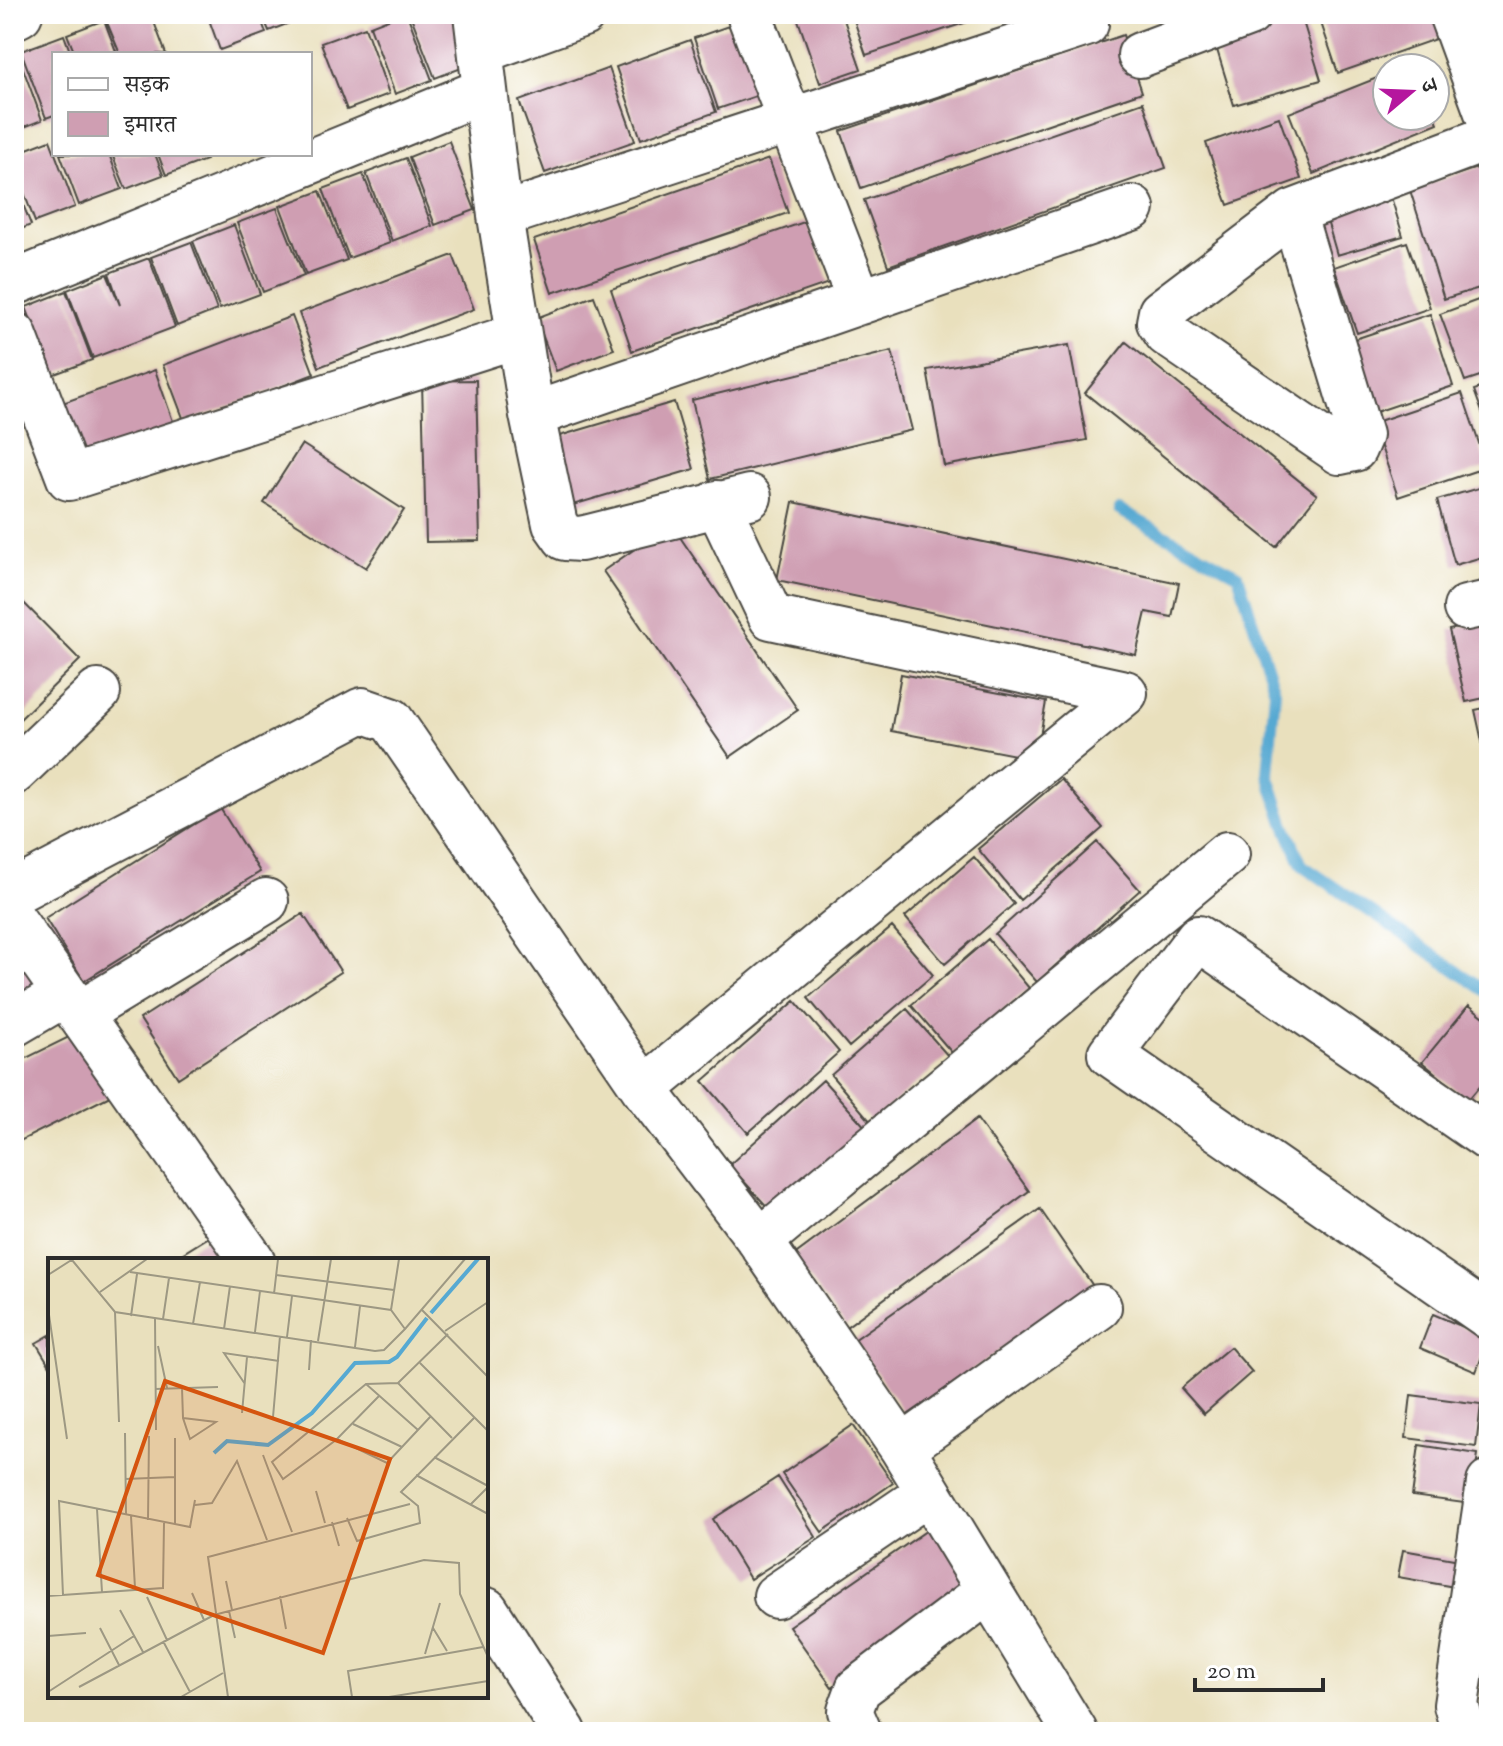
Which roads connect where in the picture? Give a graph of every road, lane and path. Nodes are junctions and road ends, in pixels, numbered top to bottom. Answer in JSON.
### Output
{"nodes":[{"id":1,"x":20,"y":14,"type":"edge"},
{"id":2,"x":583,"y":14,"type":"edge"},
{"id":3,"x":749,"y":14,"type":"edge"},
{"id":4,"x":1249,"y":14,"type":"edge"},
{"id":5,"x":14,"y":17,"type":"edge"},
{"id":6,"x":1466,"y":21,"type":"edge"},
{"id":7,"x":1086,"y":24,"type":"dead end"},
{"id":8,"x":481,"y":52,"type":"edge"},
{"id":9,"x":1140,"y":55,"type":"dead end"},
{"id":10,"x":1489,"y":118,"type":"edge"},
{"id":11,"x":789,"y":119,"type":"junction"},
{"id":12,"x":312,"y":136,"type":"edge"},
{"id":13,"x":1489,"y":138,"type":"edge"},
{"id":14,"x":271,"y":156,"type":"edge"},
{"id":15,"x":1132,"y":208,"type":"dead end"},
{"id":16,"x":1293,"y":212,"type":"junction"},
{"id":17,"x":500,"y":216,"type":"junction"},
{"id":18,"x":14,"y":283,"type":"edge"},
{"id":19,"x":860,"y":302,"type":"junction"},
{"id":20,"x":14,"y":334,"type":"edge"},
{"id":21,"x":519,"y":335,"type":"junction"},
{"id":22,"x":532,"y":415,"type":"junction"},
{"id":23,"x":98,"y":692,"type":"dead end"},
{"id":24,"x":14,"y":772,"type":"edge"},
{"id":25,"x":1227,"y":854,"type":"dead end"},
{"id":26,"x":14,"y":892,"type":"edge"},
{"id":27,"x":266,"y":901,"type":"dead end"},
{"id":28,"x":14,"y":921,"type":"edge"},
{"id":29,"x":72,"y":1004,"type":"junction"},
{"id":30,"x":14,"y":1024,"type":"edge"},
{"id":31,"x":644,"y":1089,"type":"junction"},
{"id":32,"x":1489,"y":1139,"type":"edge"},
{"id":33,"x":760,"y":1241,"type":"junction"},
{"id":34,"x":251,"y":1258,"type":"edge"},
{"id":35,"x":1099,"y":1307,"type":"dead end"},
{"id":36,"x":1489,"y":1317,"type":"edge"},
{"id":37,"x":902,"y":1448,"type":"junction"},
{"id":38,"x":1489,"y":1483,"type":"edge"},
{"id":39,"x":928,"y":1493,"type":"junction"},
{"id":40,"x":988,"y":1591,"type":"junction"},
{"id":41,"x":776,"y":1596,"type":"dead end"},
{"id":42,"x":488,"y":1613,"type":"edge"},
{"id":43,"x":564,"y":1732,"type":"edge"},
{"id":44,"x":859,"y":1732,"type":"edge"},
{"id":45,"x":1075,"y":1732,"type":"edge"},
{"id":46,"x":1464,"y":1732,"type":"edge"}],
"edges":[{"from":1,"to":5,"type":"street"},
{"from":2,"to":8,"type":"street"},
{"from":3,"to":11,"type":"street"},
{"from":4,"to":9,"type":"street"},
{"from":6,"to":10,"type":"street"},
{"from":7,"to":11,"type":"street"},
{"from":8,"to":12,"type":"street"},
{"from":8,"to":17,"type":"street"},
{"from":11,"to":17,"type":"street"},
{"from":11,"to":19,"type":"street"},
{"from":13,"to":16,"type":"street"},
{"from":14,"to":18,"type":"street"},
{"from":15,"to":19,"type":"street"},
{"from":16,"to":16,"type":"street"},
{"from":17,"to":21,"type":"street"},
{"from":19,"to":22,"type":"street"},
{"from":20,"to":21,"type":"street"},
{"from":21,"to":22,"type":"street"},
{"from":22,"to":31,"type":"street"},
{"from":23,"to":24,"type":"street"},
{"from":25,"to":33,"type":"street"},
{"from":26,"to":31,"type":"street"},
{"from":27,"to":29,"type":"street"},
{"from":28,"to":29,"type":"street"},
{"from":29,"to":30,"type":"street"},
{"from":29,"to":34,"type":"street"},
{"from":31,"to":33,"type":"street"},
{"from":32,"to":36,"type":"street"},
{"from":33,"to":37,"type":"street"},
{"from":35,"to":37,"type":"street"},
{"from":37,"to":39,"type":"street"},
{"from":38,"to":46,"type":"street"},
{"from":39,"to":40,"type":"street"},
{"from":39,"to":41,"type":"street"},
{"from":40,"to":44,"type":"street"},
{"from":40,"to":45,"type":"street"},
{"from":42,"to":43,"type":"street"}]}
